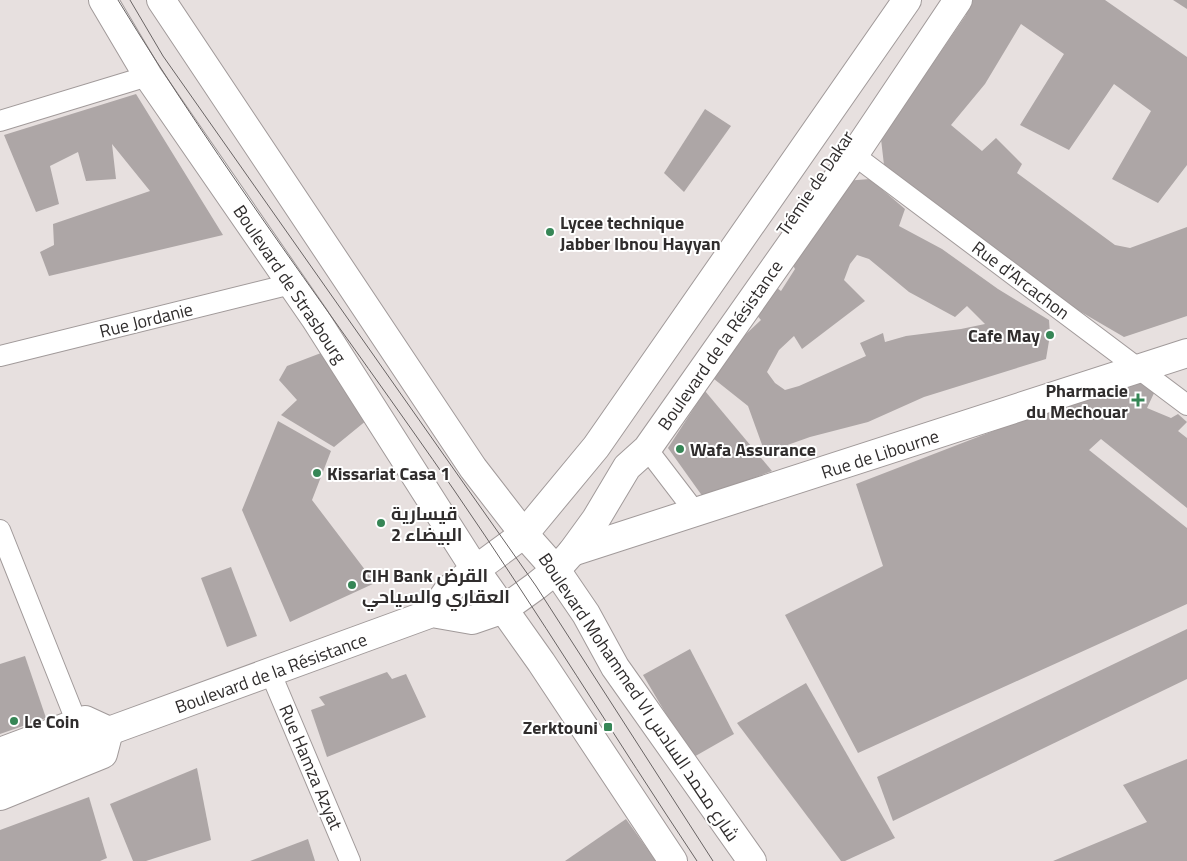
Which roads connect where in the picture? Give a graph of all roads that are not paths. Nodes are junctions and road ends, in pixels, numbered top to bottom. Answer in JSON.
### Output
{"nodes":[{"id":1,"x":103,"y":0,"type":"edge"},
{"id":2,"x":160,"y":0,"type":"edge"},
{"id":3,"x":907,"y":0,"type":"edge"},
{"id":4,"x":921,"y":0,"type":"edge"},
{"id":5,"x":940,"y":0,"type":"edge"},
{"id":6,"x":958,"y":0,"type":"edge"},
{"id":7,"x":148,"y":76,"type":"junction"},
{"id":8,"x":0,"y":121,"type":"edge"},
{"id":9,"x":854,"y":155,"type":"junction"},
{"id":10,"x":291,"y":284,"type":"junction"},
{"id":11,"x":1187,"y":353,"type":"edge"},
{"id":12,"x":0,"y":356,"type":"edge"},
{"id":13,"x":1141,"y":370,"type":"junction"},
{"id":14,"x":1187,"y":404,"type":"edge"},
{"id":15,"x":596,"y":447,"type":"junction"},
{"id":16,"x":637,"y":458,"type":"junction"},
{"id":17,"x":696,"y":513,"type":"junction"},
{"id":18,"x":0,"y":530,"type":"edge"},
{"id":19,"x":524,"y":534,"type":"junction"},
{"id":20,"x":564,"y":561,"type":"junction"},
{"id":21,"x":475,"y":569,"type":"junction"},
{"id":22,"x":504,"y":609,"type":"junction"},
{"id":23,"x":432,"y":613,"type":"junction"},
{"id":24,"x":271,"y":674,"type":"junction"},
{"id":25,"x":77,"y":723,"type":"junction"},
{"id":26,"x":109,"y":731,"type":"junction"},
{"id":27,"x":0,"y":752,"type":"edge"},
{"id":28,"x":0,"y":774,"type":"edge"},
{"id":29,"x":0,"y":796,"type":"edge"},
{"id":30,"x":350,"y":861,"type":"edge"},
{"id":31,"x":673,"y":861,"type":"edge"},
{"id":32,"x":752,"y":861,"type":"edge"}],
"edges":[{"from":1,"to":7,"type":"main road","name":"Boulevard de Strasbourg"},
{"from":2,"to":19,"type":"main road"},
{"from":3,"to":15,"type":"main road"},
{"from":4,"to":15,"type":"main road","name":"Trémie de Dakar"},
{"from":5,"to":16,"type":"main road","name":"Trémie de Dakar"},
{"from":6,"to":9,"type":"main road","name":"Boulevard de la Résistance"},
{"from":7,"to":8,"type":"street"},
{"from":7,"to":10,"type":"main road","name":"Boulevard de Strasbourg"},
{"from":9,"to":13,"type":"street","name":"Rue d'Arcachon"},
{"from":9,"to":16,"type":"main road","name":"Boulevard de la Résistance"},
{"from":10,"to":12,"type":"street","name":"Rue Jordanie"},
{"from":10,"to":21,"type":"main road","name":"Boulevard de Strasbourg"},
{"from":11,"to":13,"type":"main road","name":"Rue de Libourne"},
{"from":13,"to":14,"type":"street","name":"Rue d'Arcachon"},
{"from":13,"to":17,"type":"main road","name":"Rue de Libourne"},
{"from":15,"to":19,"type":"main road"},
{"from":16,"to":17,"type":"street"},
{"from":16,"to":20,"type":"main road","name":"Boulevard de la Résistance"},
{"from":17,"to":20,"type":"main road","name":"Rue de Libourne"},
{"from":18,"to":25,"type":"street"},
{"from":19,"to":20,"type":"main road","name":"Boulevard Mohammed VI شارع محمد السادس"},
{"from":19,"to":21,"type":"main road"},
{"from":20,"to":22,"type":"main road","name":"Boulevard de la Résistance"},
{"from":20,"to":32,"type":"main road","name":"Boulevard Mohammed VI شارع محمد السادس"},
{"from":21,"to":22,"type":"main road"},
{"from":21,"to":23,"type":"main road"},
{"from":22,"to":23,"type":"main road","name":"Boulevard de la Résistance"},
{"from":22,"to":31,"type":"main road"},
{"from":23,"to":24,"type":"main road","name":"Boulevard de la Résistance"},
{"from":24,"to":26,"type":"main road","name":"Boulevard de la Résistance"},
{"from":24,"to":30,"type":"street","name":"Rue Hamza Azyat"},
{"from":25,"to":26,"type":"main road"},
{"from":25,"to":27,"type":"main road"},
{"from":26,"to":28,"type":"main road","name":"Boulevard de la Résistance"},
{"from":26,"to":29,"type":"main road"}]}
